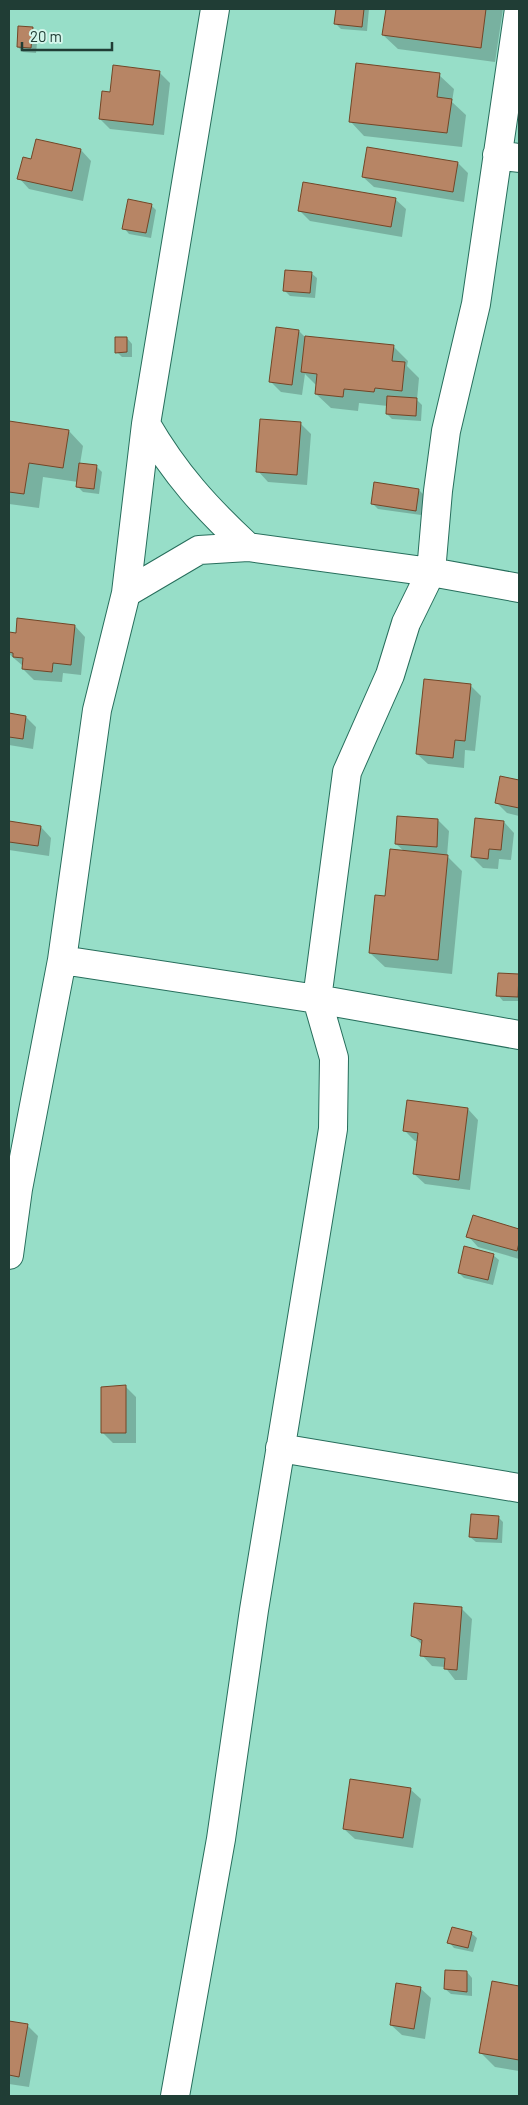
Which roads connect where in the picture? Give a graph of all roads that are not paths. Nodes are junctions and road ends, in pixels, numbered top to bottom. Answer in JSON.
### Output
{"nodes":[{"id":1,"x":215,"y":9,"type":"edge"},
{"id":2,"x":519,"y":9,"type":"edge"},
{"id":3,"x":508,"y":157,"type":"edge"},
{"id":4,"x":146,"y":424,"type":"junction"},
{"id":5,"x":248,"y":547,"type":"junction"},
{"id":6,"x":430,"y":572,"type":"junction"},
{"id":7,"x":519,"y":588,"type":"edge"},
{"id":8,"x":126,"y":593,"type":"junction"},
{"id":9,"x":62,"y":960,"type":"junction"},
{"id":10,"x":317,"y":999,"type":"junction"},
{"id":11,"x":519,"y":1035,"type":"edge"},
{"id":12,"x":9,"y":1255,"type":"edge"},
{"id":13,"x":280,"y":1448,"type":"junction"},
{"id":14,"x":519,"y":1488,"type":"edge"},
{"id":15,"x":175,"y":2096,"type":"edge"}],
"edges":[{"from":1,"to":4,"type":"street"},
{"from":2,"to":3,"type":"street"},
{"from":3,"to":6,"type":"street"},
{"from":4,"to":5,"type":"street"},
{"from":4,"to":8,"type":"street"},
{"from":5,"to":6,"type":"street"},
{"from":5,"to":8,"type":"street"},
{"from":6,"to":7,"type":"street"},
{"from":6,"to":10,"type":"street"},
{"from":8,"to":9,"type":"street"},
{"from":9,"to":10,"type":"street"},
{"from":9,"to":12,"type":"street"},
{"from":10,"to":11,"type":"street"},
{"from":10,"to":13,"type":"street"},
{"from":13,"to":14,"type":"street"},
{"from":13,"to":15,"type":"street"}]}
